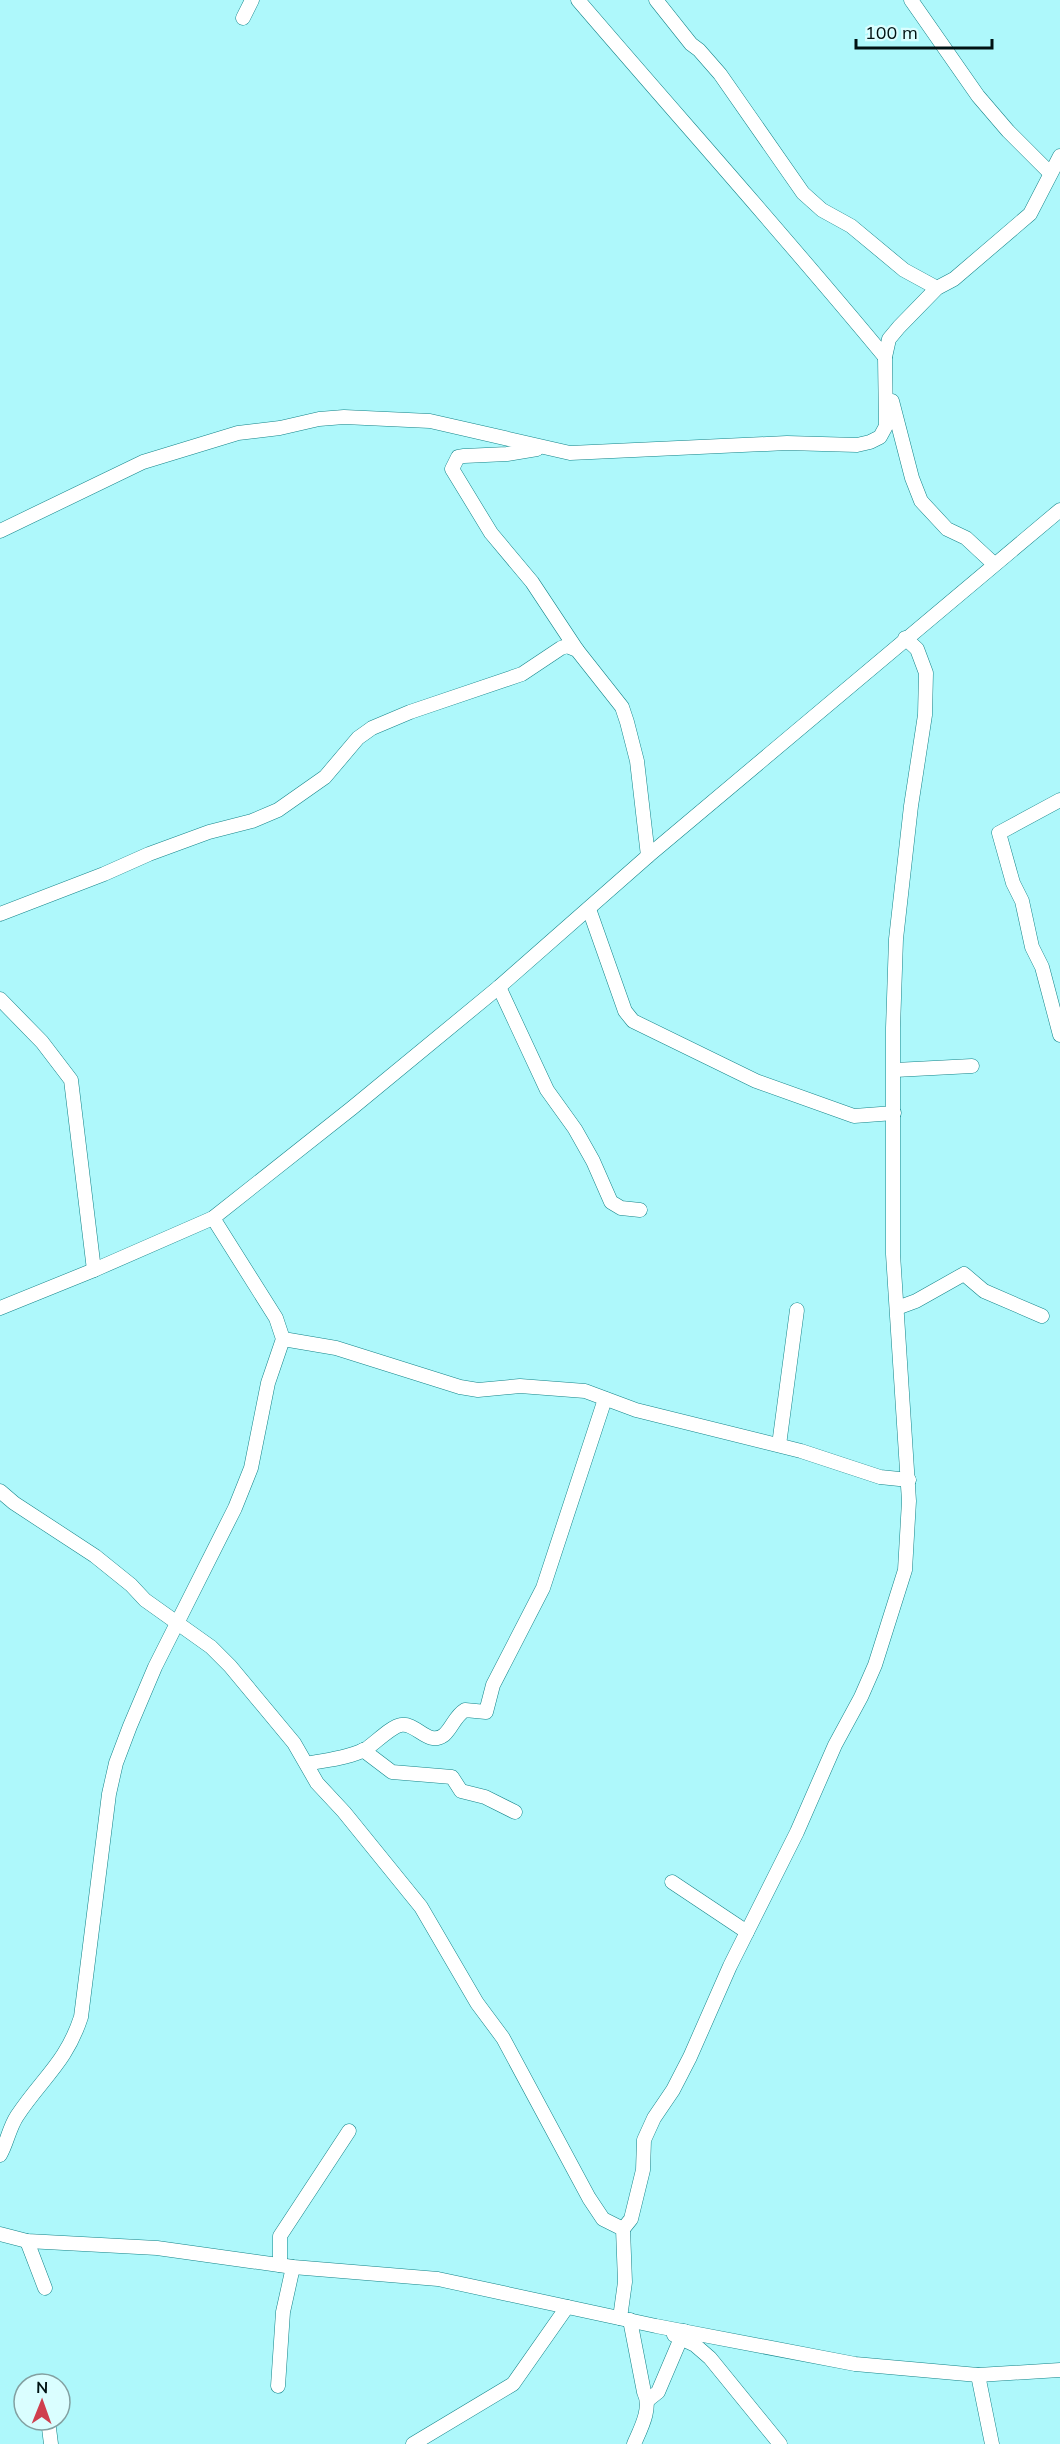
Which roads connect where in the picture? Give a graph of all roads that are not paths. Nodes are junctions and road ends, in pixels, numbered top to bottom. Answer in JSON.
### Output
{"nodes":[{"id":1,"x":252,"y":0,"type":"edge"},
{"id":2,"x":578,"y":0,"type":"edge"},
{"id":3,"x":656,"y":0,"type":"edge"},
{"id":4,"x":910,"y":0,"type":"edge"},
{"id":5,"x":243,"y":18,"type":"dead end"},
{"id":6,"x":1060,"y":156,"type":"edge"},
{"id":7,"x":1050,"y":173,"type":"junction"},
{"id":8,"x":937,"y":288,"type":"junction"},
{"id":9,"x":885,"y":357,"type":"junction"},
{"id":10,"x":886,"y":380,"type":"junction"},
{"id":11,"x":899,"y":430,"type":"junction"},
{"id":12,"x":885,"y":431,"type":"junction"},
{"id":13,"x":543,"y":448,"type":"junction"},
{"id":14,"x":1060,"y":510,"type":"edge"},
{"id":15,"x":0,"y":531,"type":"edge"},
{"id":16,"x":994,"y":564,"type":"junction"},
{"id":17,"x":905,"y":638,"type":"junction"},
{"id":18,"x":577,"y":650,"type":"junction"},
{"id":19,"x":1060,"y":800,"type":"edge"},
{"id":20,"x":648,"y":856,"type":"junction"},
{"id":21,"x":589,"y":909,"type":"junction"},
{"id":22,"x":0,"y":914,"type":"edge"},
{"id":23,"x":499,"y":987,"type":"junction"},
{"id":24,"x":0,"y":999,"type":"edge"},
{"id":25,"x":1060,"y":1035,"type":"edge"},
{"id":26,"x":972,"y":1066,"type":"dead end"},
{"id":27,"x":895,"y":1070,"type":"junction"},
{"id":28,"x":894,"y":1113,"type":"junction"},
{"id":29,"x":640,"y":1210,"type":"dead end"},
{"id":30,"x":213,"y":1218,"type":"junction"},
{"id":31,"x":94,"y":1270,"type":"junction"},
{"id":32,"x":0,"y":1308,"type":"edge"},
{"id":33,"x":897,"y":1308,"type":"junction"},
{"id":34,"x":797,"y":1310,"type":"dead end"},
{"id":35,"x":1042,"y":1316,"type":"dead end"},
{"id":36,"x":283,"y":1339,"type":"junction"},
{"id":37,"x":605,"y":1400,"type":"junction"},
{"id":38,"x":779,"y":1445,"type":"junction"},
{"id":39,"x":909,"y":1480,"type":"junction"},
{"id":40,"x":0,"y":1491,"type":"edge"},
{"id":41,"x":177,"y":1622,"type":"junction"},
{"id":42,"x":363,"y":1750,"type":"junction"},
{"id":43,"x":307,"y":1764,"type":"junction"},
{"id":44,"x":515,"y":1812,"type":"dead end"},
{"id":45,"x":672,"y":1882,"type":"dead end"},
{"id":46,"x":747,"y":1932,"type":"junction"},
{"id":47,"x":349,"y":2131,"type":"dead end"},
{"id":48,"x":0,"y":2155,"type":"edge"},
{"id":49,"x":623,"y":2229,"type":"junction"},
{"id":50,"x":0,"y":2234,"type":"edge"},
{"id":51,"x":27,"y":2241,"type":"junction"},
{"id":52,"x":286,"y":2266,"type":"junction"},
{"id":53,"x":45,"y":2288,"type":"dead end"},
{"id":54,"x":567,"y":2307,"type":"junction"},
{"id":55,"x":625,"y":2319,"type":"junction"},
{"id":56,"x":682,"y":2335,"type":"junction"},
{"id":57,"x":1060,"y":2370,"type":"edge"},
{"id":58,"x":978,"y":2375,"type":"junction"},
{"id":59,"x":278,"y":2386,"type":"dead end"},
{"id":60,"x":648,"y":2400,"type":"junction"},
{"id":61,"x":413,"y":2444,"type":"edge"},
{"id":62,"x":634,"y":2444,"type":"edge"},
{"id":63,"x":780,"y":2444,"type":"edge"},
{"id":64,"x":992,"y":2444,"type":"edge"}],
"edges":[{"from":1,"to":5,"type":"street"},
{"from":2,"to":9,"type":"street"},
{"from":3,"to":8,"type":"street"},
{"from":4,"to":7,"type":"street"},
{"from":6,"to":7,"type":"street"},
{"from":7,"to":8,"type":"street"},
{"from":8,"to":9,"type":"street"},
{"from":9,"to":10,"type":"street"},
{"from":10,"to":11,"type":"street"},
{"from":10,"to":12,"type":"street"},
{"from":11,"to":12,"type":"street"},
{"from":11,"to":16,"type":"street"},
{"from":12,"to":13,"type":"street"},
{"from":13,"to":15,"type":"street"},
{"from":13,"to":18,"type":"street"},
{"from":14,"to":16,"type":"street"},
{"from":16,"to":17,"type":"street"},
{"from":17,"to":20,"type":"street"},
{"from":17,"to":27,"type":"street"},
{"from":18,"to":20,"type":"street"},
{"from":18,"to":22,"type":"street"},
{"from":19,"to":25,"type":"street"},
{"from":20,"to":21,"type":"street"},
{"from":21,"to":23,"type":"street"},
{"from":21,"to":28,"type":"street"},
{"from":23,"to":29,"type":"street"},
{"from":23,"to":30,"type":"street"},
{"from":24,"to":31,"type":"street"},
{"from":26,"to":27,"type":"street"},
{"from":27,"to":28,"type":"street"},
{"from":28,"to":33,"type":"street"},
{"from":30,"to":31,"type":"street"},
{"from":30,"to":36,"type":"street"},
{"from":31,"to":32,"type":"street"},
{"from":33,"to":35,"type":"street"},
{"from":33,"to":39,"type":"street"},
{"from":34,"to":38,"type":"street"},
{"from":36,"to":37,"type":"street"},
{"from":36,"to":41,"type":"street"},
{"from":37,"to":38,"type":"street"},
{"from":37,"to":42,"type":"street"},
{"from":38,"to":39,"type":"street"},
{"from":39,"to":46,"type":"street"},
{"from":40,"to":41,"type":"street"},
{"from":41,"to":43,"type":"street"},
{"from":41,"to":48,"type":"street"},
{"from":42,"to":43,"type":"street"},
{"from":42,"to":44,"type":"street"},
{"from":43,"to":49,"type":"street"},
{"from":45,"to":46,"type":"street"},
{"from":46,"to":49,"type":"street"},
{"from":47,"to":52,"type":"street"},
{"from":49,"to":55,"type":"street"},
{"from":50,"to":51,"type":"street"},
{"from":51,"to":52,"type":"street"},
{"from":51,"to":53,"type":"street"},
{"from":52,"to":54,"type":"street"},
{"from":52,"to":59,"type":"street"},
{"from":54,"to":55,"type":"street"},
{"from":54,"to":61,"type":"street"},
{"from":55,"to":56,"type":"street"},
{"from":55,"to":60,"type":"street"},
{"from":56,"to":58,"type":"street"},
{"from":56,"to":60,"type":"street"},
{"from":56,"to":63,"type":"street"},
{"from":57,"to":58,"type":"street"},
{"from":58,"to":64,"type":"street"},
{"from":60,"to":62,"type":"street"}]}
